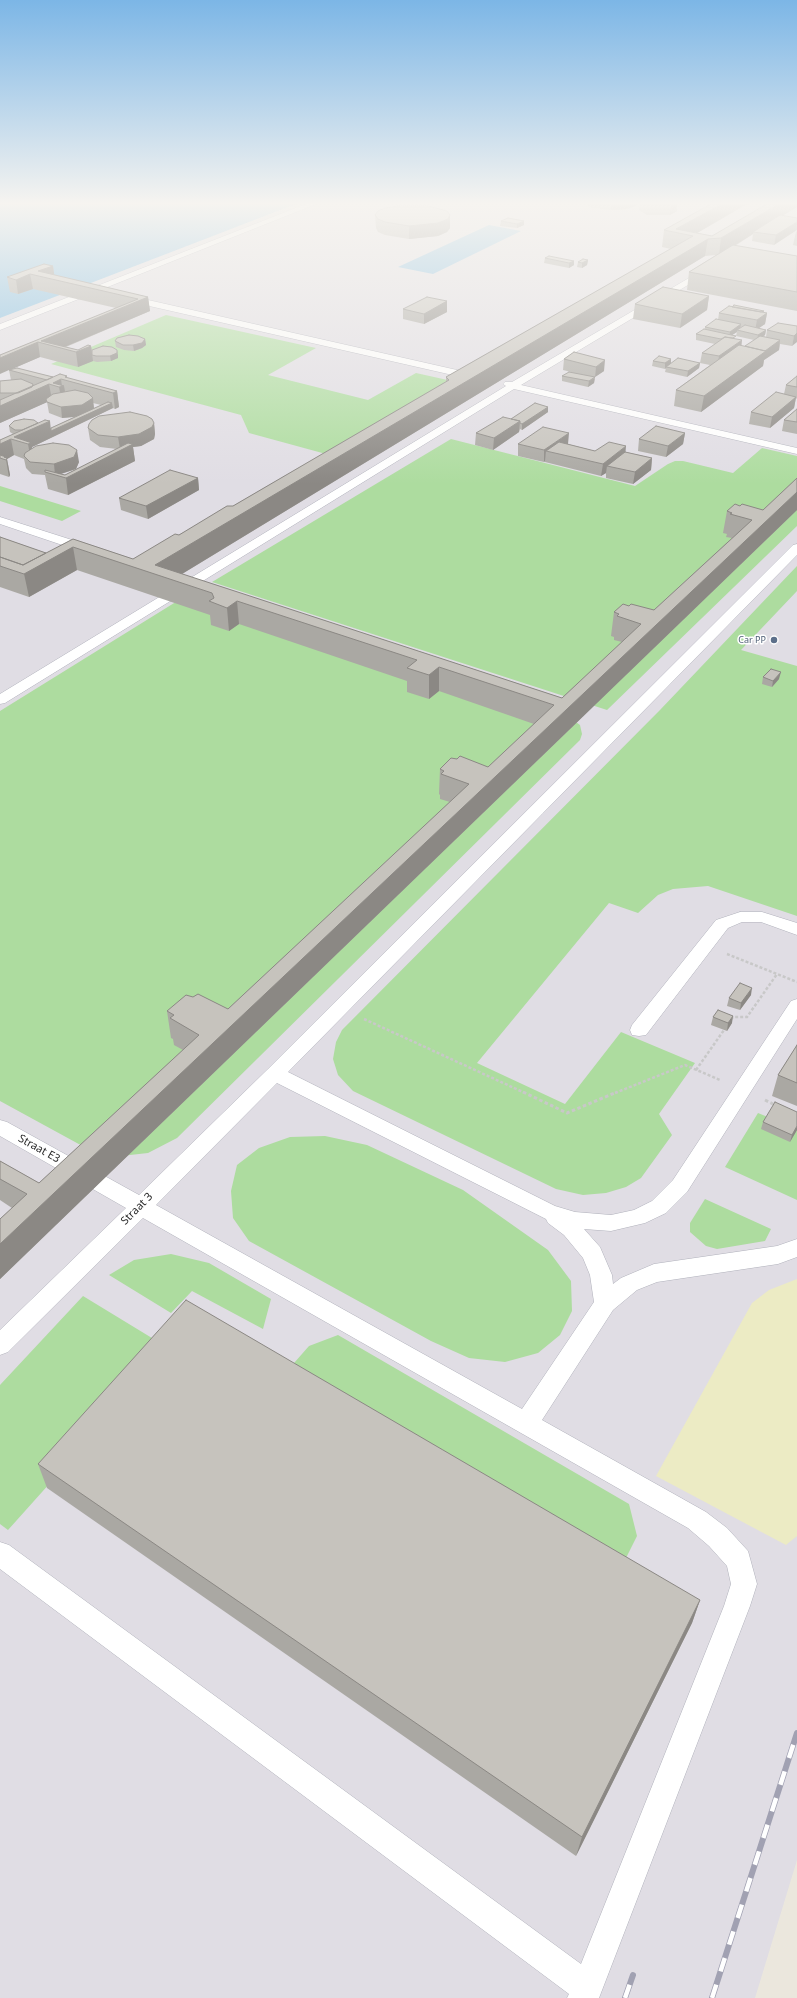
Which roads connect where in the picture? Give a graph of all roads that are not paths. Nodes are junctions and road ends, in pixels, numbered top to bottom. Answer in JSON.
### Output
{"nodes":[{"id":1,"x":76,"y":297,"type":"edge"},
{"id":2,"x":123,"y":297,"type":"edge"},
{"id":3,"x":663,"y":297,"type":"edge"},
{"id":4,"x":0,"y":327,"type":"edge"},
{"id":5,"x":513,"y":386,"type":"junction"},
{"id":6,"x":797,"y":451,"type":"edge"},
{"id":7,"x":0,"y":520,"type":"edge"},
{"id":8,"x":797,"y":548,"type":"edge"},
{"id":9,"x":101,"y":554,"type":"edge"},
{"id":10,"x":174,"y":578,"type":"edge"},
{"id":11,"x":188,"y":583,"type":"junction"},
{"id":12,"x":0,"y":700,"type":"edge"},
{"id":13,"x":797,"y":929,"type":"edge"},
{"id":14,"x":797,"y":1005,"type":"edge"},
{"id":15,"x":639,"y":1030,"type":"dead end"},
{"id":16,"x":275,"y":1074,"type":"junction"},
{"id":17,"x":0,"y":1127,"type":"edge"},
{"id":18,"x":141,"y":1205,"type":"junction"},
{"id":19,"x":549,"y":1212,"type":"junction"},
{"id":20,"x":797,"y":1248,"type":"edge"},
{"id":21,"x":605,"y":1303,"type":"junction"},
{"id":22,"x":0,"y":1345,"type":"edge"},
{"id":23,"x":526,"y":1424,"type":"junction"},
{"id":24,"x":0,"y":1554,"type":"edge"},
{"id":25,"x":585,"y":1993,"type":"edge"}],
"edges":[{"from":1,"to":4,"type":"lane"},
{"from":2,"to":5,"type":"lane"},
{"from":3,"to":5,"type":"lane"},
{"from":5,"to":6,"type":"lane"},
{"from":5,"to":11,"type":"lane"},
{"from":7,"to":9,"type":"lane"},
{"from":8,"to":16,"type":"lane","name":"Straat 3"},
{"from":10,"to":11,"type":"lane"},
{"from":11,"to":12,"type":"lane"},
{"from":13,"to":15,"type":"lane"},
{"from":14,"to":19,"type":"lane"},
{"from":16,"to":18,"type":"lane","name":"Straat 3"},
{"from":16,"to":19,"type":"lane"},
{"from":17,"to":18,"type":"lane","name":"Straat E3"},
{"from":18,"to":22,"type":"lane","name":"Straat 3"},
{"from":18,"to":23,"type":"lane","name":"Straat E3"},
{"from":19,"to":21,"type":"lane"},
{"from":20,"to":21,"type":"lane"},
{"from":21,"to":23,"type":"lane"},
{"from":23,"to":25,"type":"lane","name":"Straat E3"},
{"from":24,"to":25,"type":"lane"}]}
